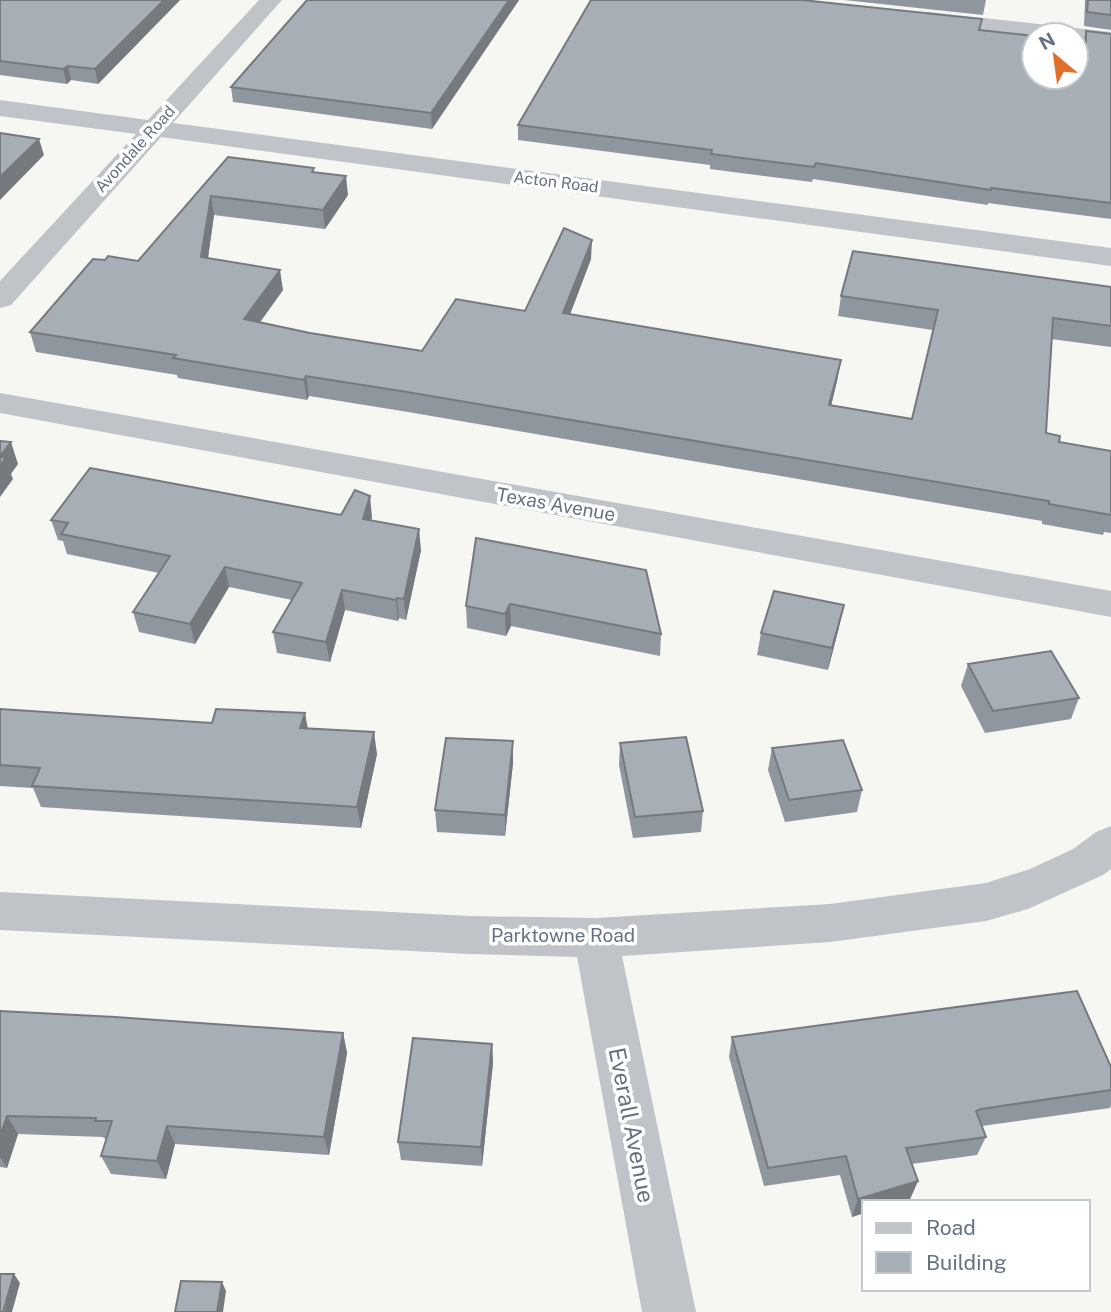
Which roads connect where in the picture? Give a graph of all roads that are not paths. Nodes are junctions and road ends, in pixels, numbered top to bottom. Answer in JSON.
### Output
{"nodes":[{"id":1,"x":271,"y":0,"type":"edge"},
{"id":2,"x":906,"y":16,"type":"edge"},
{"id":3,"x":1111,"y":38,"type":"edge"},
{"id":4,"x":0,"y":108,"type":"edge"},
{"id":5,"x":153,"y":130,"type":"junction"},
{"id":6,"x":1111,"y":257,"type":"edge"},
{"id":7,"x":0,"y":299,"type":"edge"},
{"id":8,"x":0,"y":403,"type":"edge"},
{"id":9,"x":1111,"y":604,"type":"edge"},
{"id":10,"x":1111,"y":845,"type":"edge"},
{"id":11,"x":0,"y":911,"type":"edge"},
{"id":12,"x":596,"y":938,"type":"junction"},
{"id":13,"x":668,"y":1312,"type":"edge"}],
"edges":[{"from":1,"to":5,"type":"street","name":"Avondale Road"},
{"from":2,"to":3,"type":"street"},
{"from":4,"to":5,"type":"street","name":"Acton Road"},
{"from":5,"to":6,"type":"street","name":"Acton Road"},
{"from":5,"to":7,"type":"street","name":"Avondale Road"},
{"from":8,"to":9,"type":"street","name":"Texas Avenue"},
{"from":10,"to":12,"type":"street","name":"Parktowne Road"},
{"from":11,"to":12,"type":"street","name":"Parktowne Road"},
{"from":12,"to":13,"type":"street","name":"Everall Avenue"}]}
